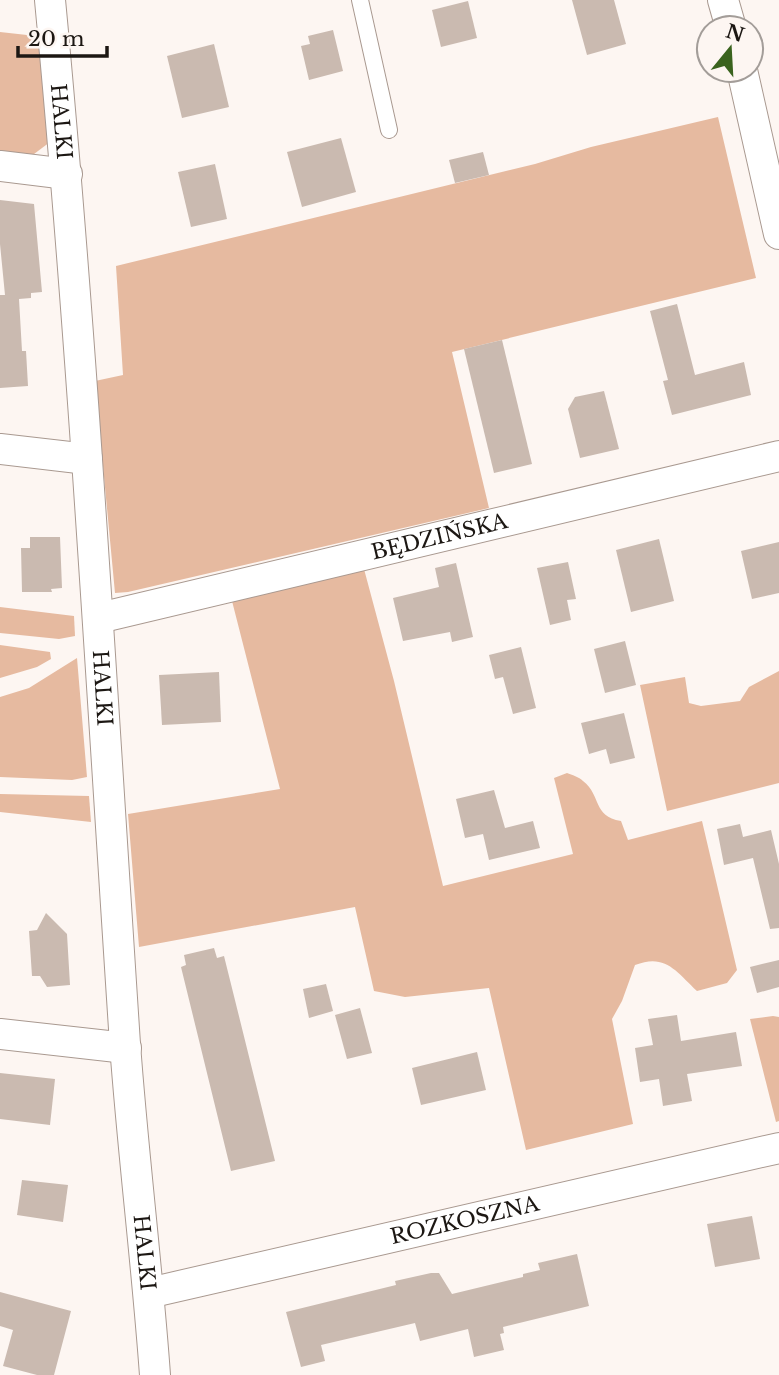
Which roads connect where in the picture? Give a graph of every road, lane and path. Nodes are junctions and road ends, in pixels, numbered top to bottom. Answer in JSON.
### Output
{"nodes":[{"id":1,"x":50,"y":0,"type":"edge"},
{"id":2,"x":360,"y":0,"type":"edge"},
{"id":3,"x":745,"y":84,"type":"edge"},
{"id":4,"x":389,"y":130,"type":"dead end"},
{"id":5,"x":0,"y":166,"type":"edge"},
{"id":6,"x":67,"y":174,"type":"junction"},
{"id":7,"x":779,"y":234,"type":"edge"},
{"id":8,"x":0,"y":449,"type":"edge"},
{"id":9,"x":779,"y":456,"type":"edge"},
{"id":10,"x":87,"y":459,"type":"junction"},
{"id":11,"x":99,"y":618,"type":"junction"},
{"id":12,"x":0,"y":1034,"type":"edge"},
{"id":13,"x":126,"y":1048,"type":"junction"},
{"id":14,"x":779,"y":1148,"type":"edge"},
{"id":15,"x":149,"y":1293,"type":"junction"},
{"id":16,"x":155,"y":1375,"type":"edge"}],
"edges":[{"from":1,"to":6,"type":"street","name":"HALKI"},
{"from":2,"to":4,"type":"lane"},
{"from":3,"to":7,"type":"street"},
{"from":5,"to":6,"type":"street"},
{"from":6,"to":10,"type":"street","name":"HALKI"},
{"from":8,"to":10,"type":"street"},
{"from":9,"to":11,"type":"street","name":"BĘDZIŃSKA"},
{"from":10,"to":11,"type":"street","name":"HALKI"},
{"from":11,"to":13,"type":"street","name":"HALKI"},
{"from":12,"to":13,"type":"street"},
{"from":13,"to":15,"type":"street","name":"HALKI"},
{"from":14,"to":15,"type":"street","name":"ROZKOSZNA"},
{"from":15,"to":16,"type":"street","name":"HALKI"}]}
